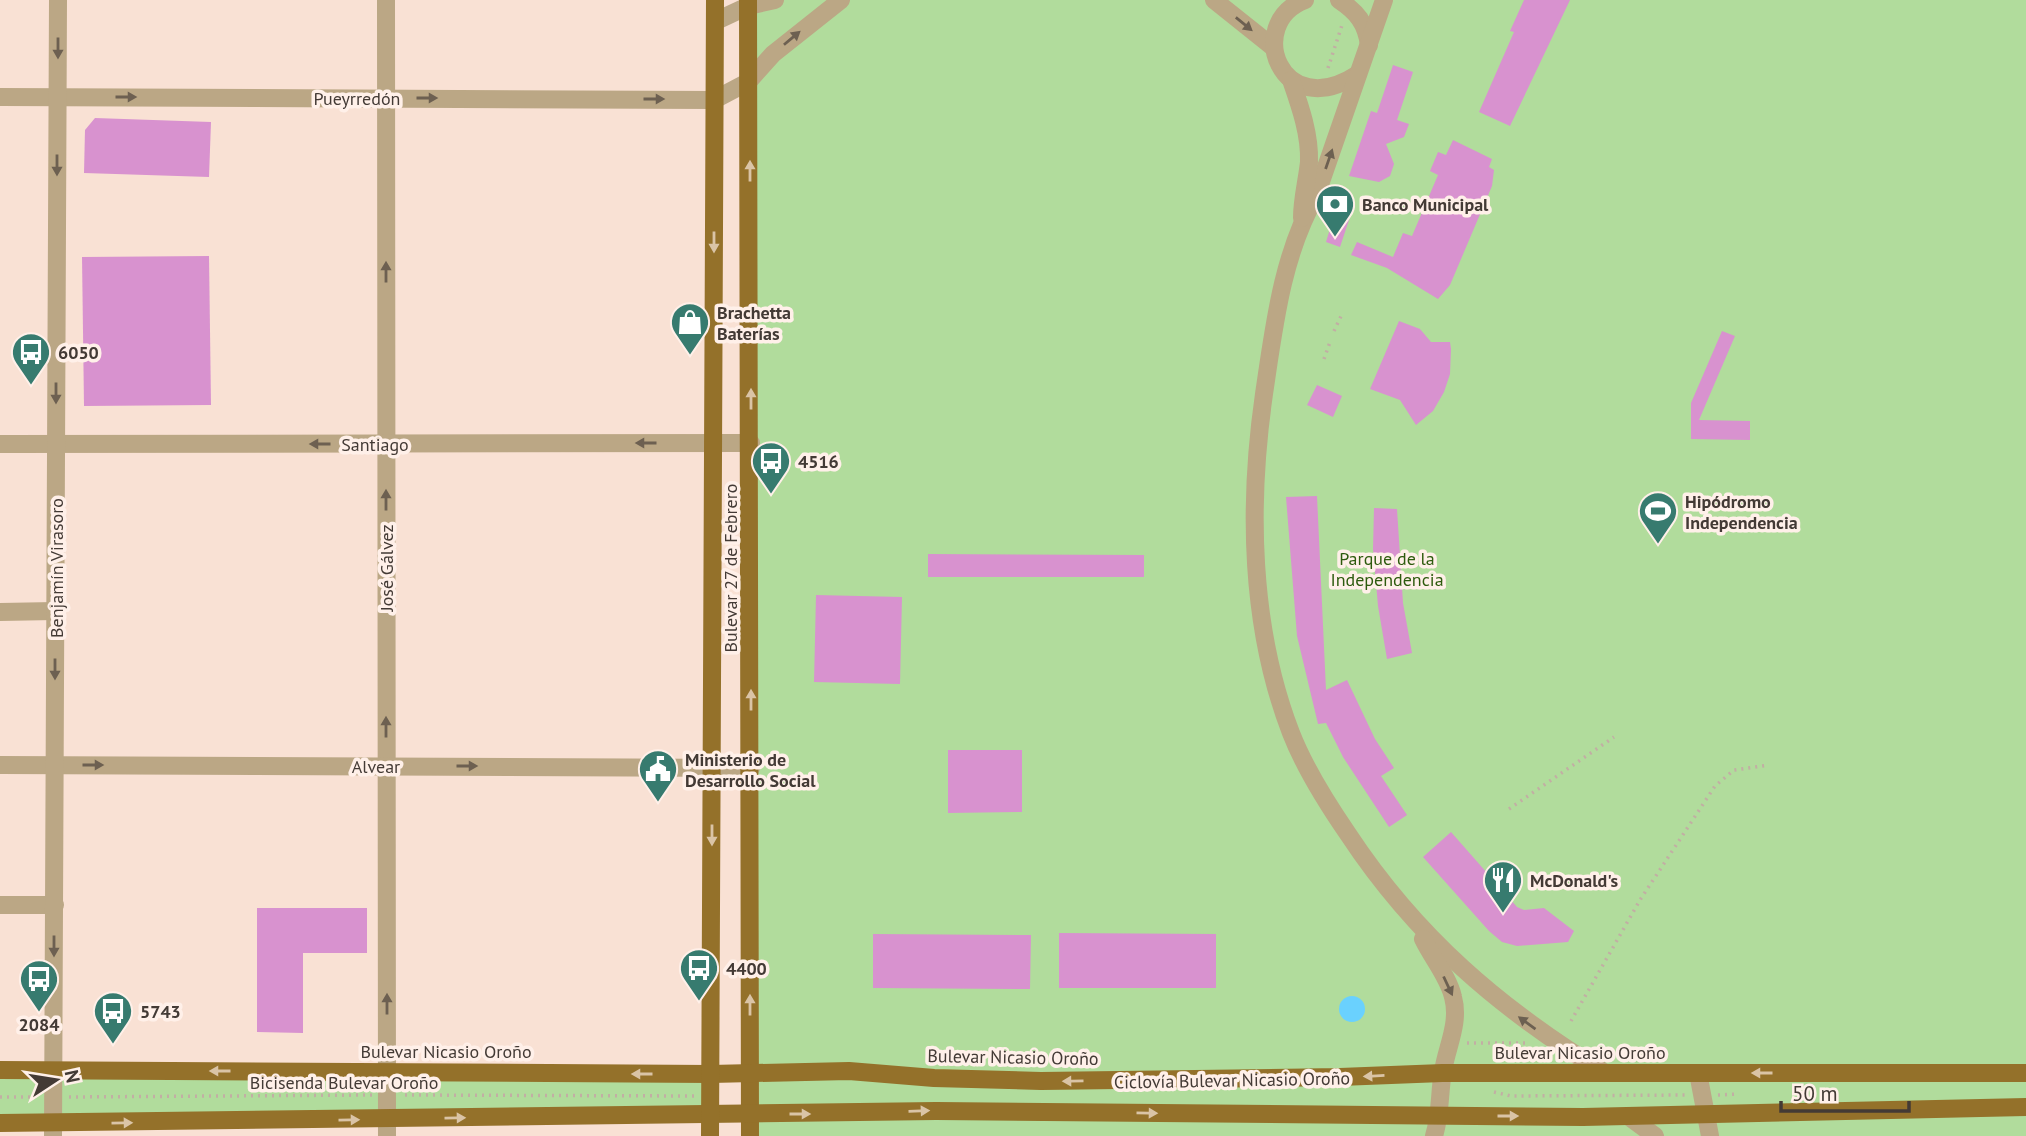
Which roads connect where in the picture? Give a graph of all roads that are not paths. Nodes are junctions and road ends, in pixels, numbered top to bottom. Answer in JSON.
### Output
{"nodes":[{"id":1,"x":58,"y":0,"type":"edge"},
{"id":2,"x":386,"y":0,"type":"edge"},
{"id":3,"x":715,"y":0,"type":"edge"},
{"id":4,"x":775,"y":0,"type":"edge"},
{"id":5,"x":841,"y":0,"type":"edge"},
{"id":6,"x":1214,"y":0,"type":"edge"},
{"id":7,"x":1339,"y":0,"type":"edge"},
{"id":8,"x":1384,"y":0,"type":"edge"},
{"id":9,"x":1293,"y":1,"type":"edge"},
{"id":10,"x":748,"y":3,"type":"edge"},
{"id":11,"x":716,"y":21,"type":"junction"},
{"id":12,"x":1369,"y":45,"type":"junction"},
{"id":13,"x":1274,"y":48,"type":"junction"},
{"id":14,"x":1358,"y":75,"type":"junction"},
{"id":15,"x":1291,"y":80,"type":"junction"},
{"id":16,"x":748,"y":82,"type":"junction"},
{"id":17,"x":0,"y":97,"type":"edge"},
{"id":18,"x":58,"y":97,"type":"junction"},
{"id":19,"x":386,"y":98,"type":"junction"},
{"id":20,"x":714,"y":100,"type":"junction"},
{"id":21,"x":1302,"y":221,"type":"junction"},
{"id":22,"x":714,"y":443,"type":"junction"},
{"id":23,"x":751,"y":443,"type":"junction"},
{"id":24,"x":0,"y":444,"type":"edge"},
{"id":25,"x":56,"y":444,"type":"junction"},
{"id":26,"x":386,"y":444,"type":"junction"},
{"id":27,"x":0,"y":611,"type":"edge"},
{"id":28,"x":55,"y":611,"type":"junction"},
{"id":29,"x":0,"y":765,"type":"edge"},
{"id":30,"x":55,"y":765,"type":"junction"},
{"id":31,"x":387,"y":766,"type":"junction"},
{"id":32,"x":712,"y":767,"type":"junction"},
{"id":33,"x":751,"y":768,"type":"junction"},
{"id":34,"x":0,"y":905,"type":"edge"},
{"id":35,"x":55,"y":905,"type":"junction"},
{"id":36,"x":1417,"y":926,"type":"junction"},
{"id":37,"x":0,"y":1070,"type":"edge"},
{"id":38,"x":54,"y":1071,"type":"junction"},
{"id":39,"x":387,"y":1072,"type":"junction"},
{"id":40,"x":750,"y":1073,"type":"junction"},
{"id":41,"x":1443,"y":1073,"type":"junction"},
{"id":42,"x":1605,"y":1073,"type":"junction"},
{"id":43,"x":1698,"y":1073,"type":"junction"},
{"id":44,"x":2026,"y":1073,"type":"edge"},
{"id":45,"x":711,"y":1074,"type":"junction"},
{"id":46,"x":2026,"y":1107,"type":"edge"},
{"id":47,"x":710,"y":1114,"type":"junction"},
{"id":48,"x":1706,"y":1114,"type":"junction"},
{"id":49,"x":750,"y":1115,"type":"junction"},
{"id":50,"x":1440,"y":1116,"type":"junction"},
{"id":51,"x":1628,"y":1116,"type":"junction"},
{"id":52,"x":0,"y":1124,"type":"edge"},
{"id":53,"x":387,"y":1127,"type":"edge"},
{"id":54,"x":202,"y":1129,"type":"edge"},
{"id":55,"x":53,"y":1130,"type":"edge"},
{"id":56,"x":710,"y":1136,"type":"edge"},
{"id":57,"x":750,"y":1136,"type":"edge"},
{"id":58,"x":1434,"y":1136,"type":"edge"},
{"id":59,"x":1655,"y":1136,"type":"edge"},
{"id":60,"x":1710,"y":1136,"type":"edge"}],
"edges":[{"from":1,"to":18,"type":"street","name":"Benjamín Virasoro","one_way":true},
{"from":2,"to":19,"type":"street","name":"José Gálvez"},
{"from":3,"to":11,"type":"main road","name":"Bulevar 27 de Febrero"},
{"from":4,"to":10,"type":"street"},
{"from":16,"to":5,"type":"street","one_way":true},
{"from":6,"to":13,"type":"street","one_way":true},
{"from":7,"to":12,"type":"street"},
{"from":8,"to":12,"type":"street"},
{"from":9,"to":13,"type":"street"},
{"from":10,"to":11,"type":"street"},
{"from":10,"to":16,"type":"main road","name":"Bulevar 27 de Febrero"},
{"from":11,"to":20,"type":"main road","name":"Bulevar 27 de Febrero"},
{"from":12,"to":14,"type":"street"},
{"from":13,"to":15,"type":"street"},
{"from":14,"to":15,"type":"street"},
{"from":21,"to":14,"type":"street","one_way":true},
{"from":15,"to":21,"type":"street"},
{"from":16,"to":20,"type":"street"},
{"from":23,"to":16,"type":"main road","name":"Bulevar 27 de Febrero","one_way":true},
{"from":17,"to":18,"type":"street","name":"Pueyrredón"},
{"from":18,"to":19,"type":"street","name":"Pueyrredón","one_way":true},
{"from":18,"to":25,"type":"street","name":"Benjamín Virasoro","one_way":true},
{"from":19,"to":20,"type":"street","name":"Pueyrredón","one_way":true},
{"from":26,"to":19,"type":"street","name":"José Gálvez","one_way":true},
{"from":20,"to":22,"type":"main road","name":"Bulevar 27 de Febrero","one_way":true},
{"from":21,"to":36,"type":"street"},
{"from":22,"to":23,"type":"street","name":"Santiago"},
{"from":22,"to":26,"type":"street","name":"Santiago","one_way":true},
{"from":22,"to":32,"type":"main road","name":"Bulevar 27 de Febrero"},
{"from":33,"to":23,"type":"main road","name":"Bulevar 27 de Febrero","one_way":true},
{"from":24,"to":25,"type":"street","name":"Santiago"},
{"from":26,"to":25,"type":"street","name":"Santiago","one_way":true},
{"from":25,"to":28,"type":"street","name":"Benjamín Virasoro"},
{"from":31,"to":26,"type":"street","name":"José Gálvez","one_way":true},
{"from":27,"to":28,"type":"street"},
{"from":28,"to":30,"type":"street","name":"Benjamín Virasoro","one_way":true},
{"from":29,"to":30,"type":"street","name":"Alvear"},
{"from":30,"to":31,"type":"street","name":"Alvear","one_way":true},
{"from":30,"to":35,"type":"street","name":"Benjamín Virasoro"},
{"from":31,"to":32,"type":"street","name":"Alvear","one_way":true},
{"from":39,"to":31,"type":"street","name":"José Gálvez","one_way":true},
{"from":32,"to":33,"type":"street","name":"Alvear"},
{"from":32,"to":45,"type":"main road","name":"Bulevar 27 de Febrero","one_way":true},
{"from":40,"to":33,"type":"main road","name":"Bulevar 27 de Febrero","one_way":true},
{"from":34,"to":35,"type":"street"},
{"from":35,"to":38,"type":"street","name":"Benjamín Virasoro","one_way":true},
{"from":36,"to":41,"type":"street","one_way":true},
{"from":42,"to":36,"type":"street","one_way":true},
{"from":37,"to":38,"type":"main road","name":"Bulevar Nicasio Oroño"},
{"from":39,"to":38,"type":"main road","name":"Bulevar Nicasio Oroño","one_way":true},
{"from":38,"to":55,"type":"street","name":"Benjamín Virasoro"},
{"from":45,"to":39,"type":"main road","name":"Bulevar Nicasio Oroño","one_way":true},
{"from":39,"to":53,"type":"street","name":"José Gálvez"},
{"from":41,"to":40,"type":"main road","name":"Bulevar Nicasio Oroño","one_way":true},
{"from":40,"to":45,"type":"main road","name":"Bulevar Nicasio Oroño"},
{"from":40,"to":49,"type":"main road","name":"Bulevar 27 de Febrero"},
{"from":41,"to":42,"type":"main road","name":"Bulevar Nicasio Oroño"},
{"from":41,"to":50,"type":"street"},
{"from":42,"to":43,"type":"main road","name":"Bulevar Nicasio Oroño"},
{"from":44,"to":43,"type":"main road","name":"Bulevar Nicasio Oroño","one_way":true},
{"from":43,"to":48,"type":"street"},
{"from":45,"to":47,"type":"main road","name":"Bulevar 27 de Febrero"},
{"from":46,"to":48,"type":"main road"},
{"from":47,"to":49,"type":"main road"},
{"from":53,"to":47,"type":"main road","one_way":true},
{"from":47,"to":56,"type":"main road","name":"Bulevar 27 de Febrero"},
{"from":48,"to":51,"type":"main road"},
{"from":48,"to":60,"type":"street"},
{"from":49,"to":50,"type":"main road","one_way":true},
{"from":49,"to":57,"type":"main road","name":"Bulevar 27 de Febrero"},
{"from":50,"to":51,"type":"main road","one_way":true},
{"from":50,"to":58,"type":"street"},
{"from":51,"to":59,"type":"street"},
{"from":52,"to":55,"type":"main road"},
{"from":54,"to":53,"type":"main road","one_way":true},
{"from":55,"to":54,"type":"main road","one_way":true}]}
